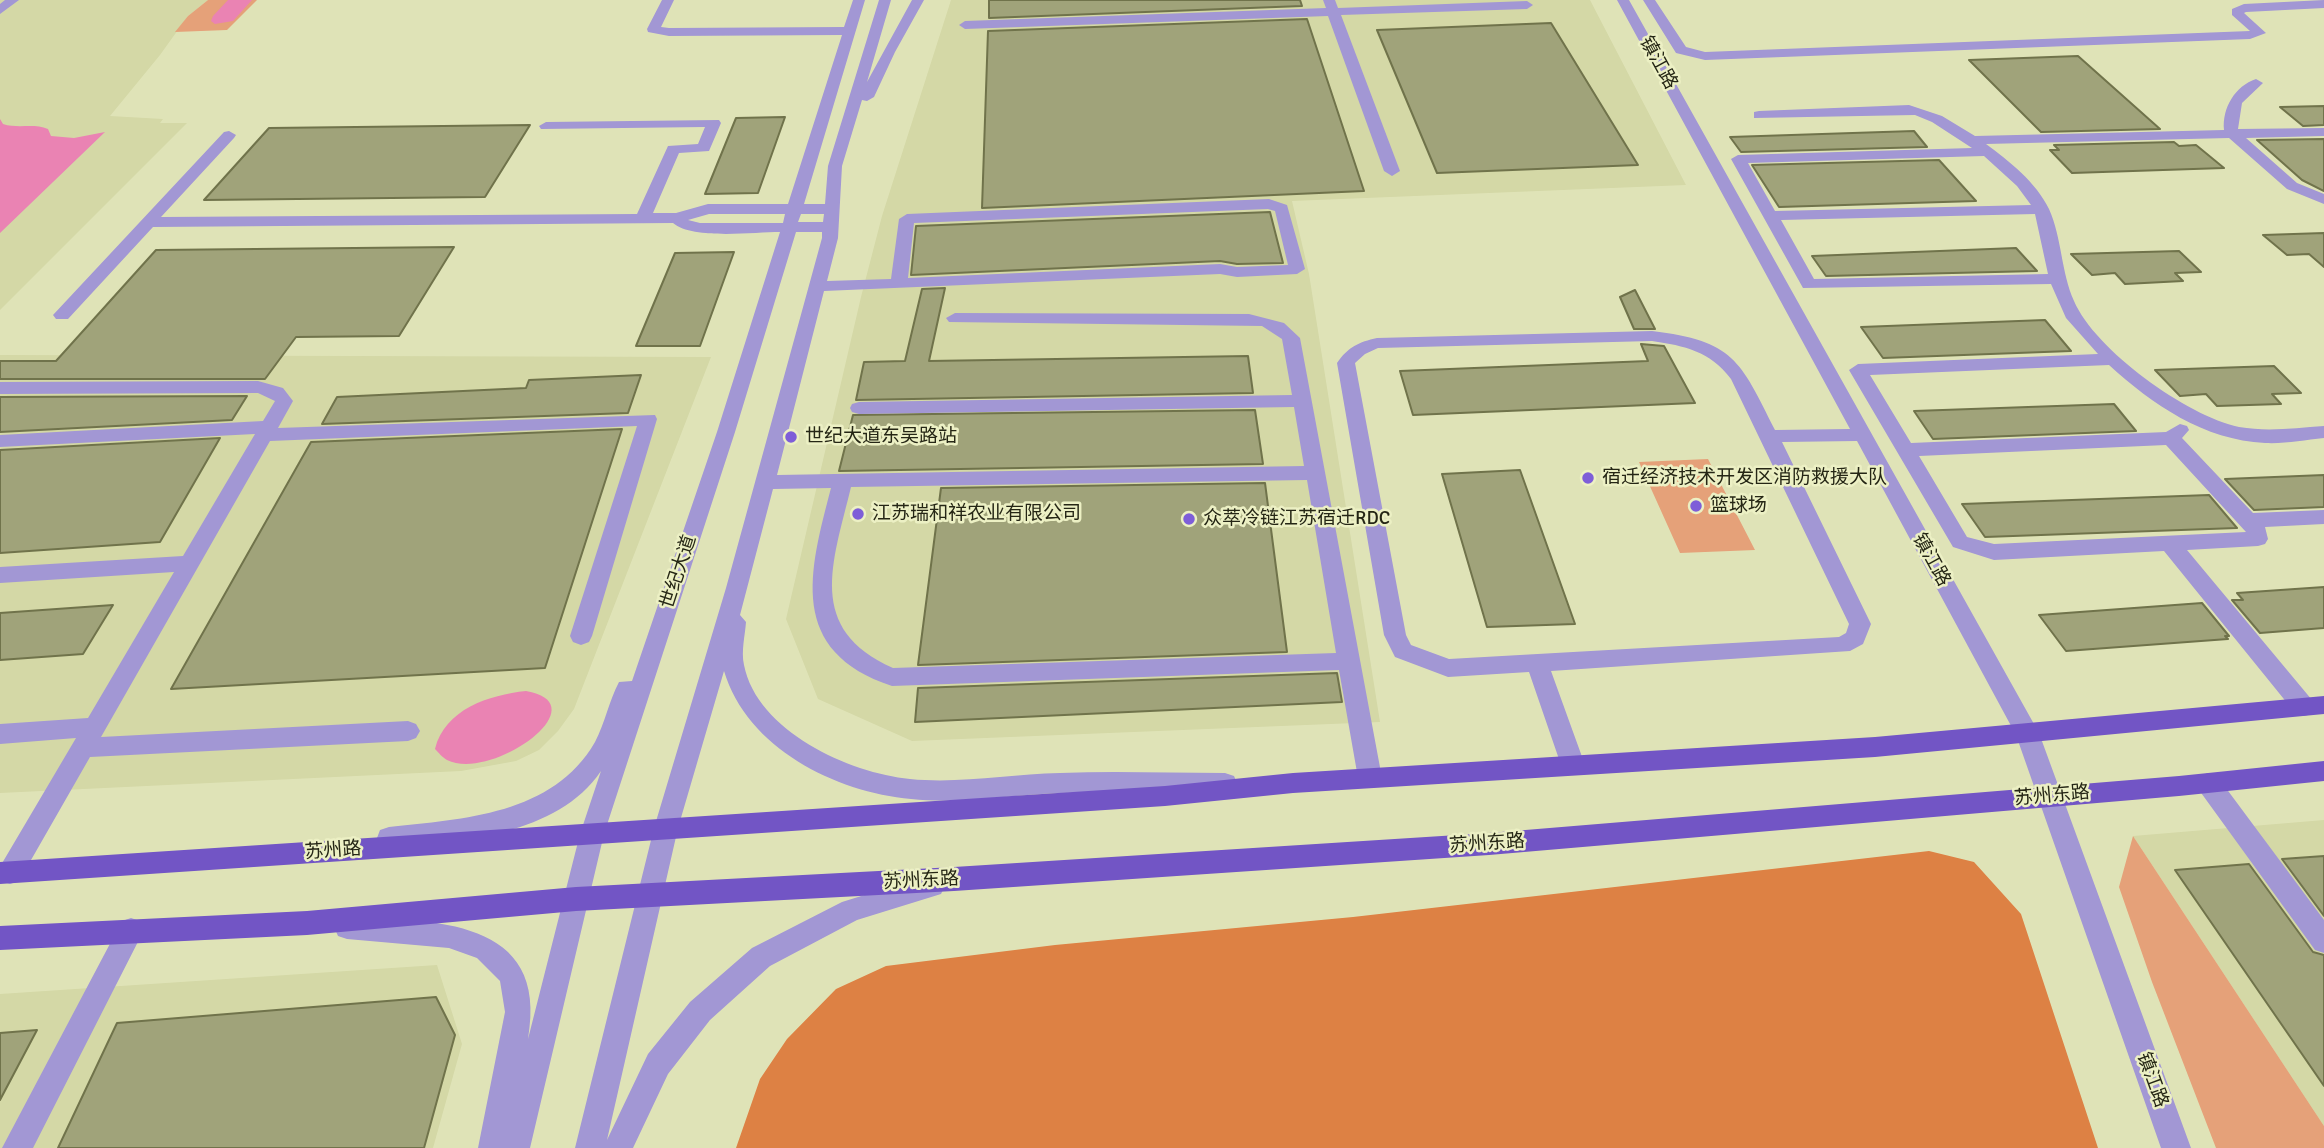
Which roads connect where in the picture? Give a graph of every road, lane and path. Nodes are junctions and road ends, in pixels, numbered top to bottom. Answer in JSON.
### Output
{"nodes":[{"id":1,"x":13,"y":0,"type":"edge"},
{"id":2,"x":668,"y":0,"type":"edge"},
{"id":3,"x":859,"y":0,"type":"edge"},
{"id":4,"x":885,"y":0,"type":"edge"},
{"id":5,"x":918,"y":0,"type":"edge"},
{"id":6,"x":1623,"y":0,"type":"edge"},
{"id":7,"x":1649,"y":0,"type":"edge"},
{"id":8,"x":2324,"y":4,"type":"edge"},
{"id":9,"x":1527,"y":5,"type":"dead end"},
{"id":10,"x":1331,"y":6,"type":"edge"},
{"id":11,"x":0,"y":10,"type":"edge"},
{"id":12,"x":965,"y":25,"type":"dead end"},
{"id":13,"x":850,"y":30,"type":"junction"},
{"id":14,"x":2256,"y":83,"type":"dead end"},
{"id":15,"x":1759,"y":115,"type":"dead end"},
{"id":16,"x":546,"y":126,"type":"dead end"},
{"id":17,"x":2231,"y":132,"type":"junction"},
{"id":18,"x":2324,"y":132,"type":"edge"},
{"id":19,"x":229,"y":135,"type":"dead end"},
{"id":20,"x":1970,"y":141,"type":"junction"},
{"id":21,"x":1986,"y":152,"type":"junction"},
{"id":22,"x":835,"y":166,"type":"junction"},
{"id":23,"x":1392,"y":171,"type":"dead end"},
{"id":24,"x":2324,"y":199,"type":"edge"},
{"id":25,"x":2041,"y":208,"type":"junction"},
{"id":26,"x":1770,"y":216,"type":"junction"},
{"id":27,"x":643,"y":218,"type":"junction"},
{"id":28,"x":792,"y":218,"type":"junction"},
{"id":29,"x":832,"y":218,"type":"junction"},
{"id":30,"x":148,"y":222,"type":"junction"},
{"id":31,"x":2057,"y":279,"type":"junction"},
{"id":32,"x":899,"y":284,"type":"junction"},
{"id":33,"x":817,"y":286,"type":"junction"},
{"id":34,"x":61,"y":315,"type":"dead end"},
{"id":35,"x":955,"y":318,"type":"dead end"},
{"id":36,"x":2114,"y":359,"type":"junction"},
{"id":37,"x":0,"y":388,"type":"edge"},
{"id":38,"x":1302,"y":401,"type":"junction"},
{"id":39,"x":859,"y":408,"type":"dead end"},
{"id":40,"x":2194,"y":418,"type":"junction"},
{"id":41,"x":267,"y":431,"type":"junction"},
{"id":42,"x":726,"y":432,"type":"junction"},
{"id":43,"x":2324,"y":432,"type":"edge"},
{"id":44,"x":1862,"y":435,"type":"junction"},
{"id":45,"x":1769,"y":436,"type":"junction"},
{"id":46,"x":2171,"y":438,"type":"junction"},
{"id":47,"x":0,"y":441,"type":"edge"},
{"id":48,"x":1905,"y":450,"type":"junction"},
{"id":49,"x":1315,"y":473,"type":"junction"},
{"id":50,"x":843,"y":481,"type":"junction"},
{"id":51,"x":765,"y":482,"type":"junction"},
{"id":52,"x":2324,"y":517,"type":"edge"},
{"id":53,"x":2248,"y":520,"type":"junction"},
{"id":54,"x":2170,"y":544,"type":"junction"},
{"id":55,"x":190,"y":563,"type":"junction"},
{"id":56,"x":0,"y":575,"type":"edge"},
{"id":57,"x":737,"y":588,"type":"junction"},
{"id":58,"x":581,"y":636,"type":"dead end"},
{"id":59,"x":1349,"y":661,"type":"junction"},
{"id":60,"x":1537,"y":663,"type":"junction"},
{"id":61,"x":2314,"y":706,"type":"edge"},
{"id":62,"x":408,"y":732,"type":"dead end"},
{"id":63,"x":2027,"y":733,"type":"junction"},
{"id":64,"x":0,"y":734,"type":"edge"},
{"id":65,"x":88,"y":738,"type":"junction"},
{"id":66,"x":1573,"y":765,"type":"junction"},
{"id":67,"x":2324,"y":771,"type":"edge"},
{"id":68,"x":1370,"y":778,"type":"junction"},
{"id":69,"x":1293,"y":783,"type":"junction"},
{"id":70,"x":2208,"y":783,"type":"junction"},
{"id":71,"x":2052,"y":796,"type":"junction"},
{"id":72,"x":666,"y":828,"type":"junction"},
{"id":73,"x":592,"y":834,"type":"junction"},
{"id":74,"x":253,"y":856,"type":"junction"},
{"id":75,"x":5,"y":873,"type":"edge"},
{"id":76,"x":954,"y":879,"type":"junction"},
{"id":77,"x":648,"y":897,"type":"junction"},
{"id":78,"x":576,"y":900,"type":"junction"},
{"id":79,"x":307,"y":923,"type":"junction"},
{"id":80,"x":131,"y":929,"type":"junction"},
{"id":81,"x":0,"y":938,"type":"edge"},
{"id":82,"x":2324,"y":941,"type":"edge"},
{"id":83,"x":17,"y":1148,"type":"edge"},
{"id":84,"x":494,"y":1148,"type":"edge"},
{"id":85,"x":515,"y":1148,"type":"edge"},
{"id":86,"x":590,"y":1148,"type":"edge"},
{"id":87,"x":618,"y":1148,"type":"edge"},
{"id":88,"x":2176,"y":1148,"type":"edge"}],
"edges":[{"from":1,"to":11,"type":"street"},
{"from":2,"to":13,"type":"street"},
{"from":3,"to":13,"type":"street","name":"世纪大道"},
{"from":4,"to":22,"type":"street"},
{"from":5,"to":22,"type":"street"},
{"from":6,"to":44,"type":"street","name":"镇江路"},
{"from":7,"to":8,"type":"street"},
{"from":9,"to":10,"type":"street"},
{"from":10,"to":12,"type":"street"},
{"from":10,"to":23,"type":"street"},
{"from":13,"to":28,"type":"street","name":"世纪大道"},
{"from":14,"to":17,"type":"street"},
{"from":15,"to":20,"type":"street"},
{"from":16,"to":27,"type":"street"},
{"from":17,"to":18,"type":"street"},
{"from":17,"to":20,"type":"street"},
{"from":17,"to":24,"type":"street"},
{"from":19,"to":30,"type":"street"},
{"from":20,"to":21,"type":"street"},
{"from":21,"to":25,"type":"street"},
{"from":21,"to":26,"type":"street"},
{"from":22,"to":29,"type":"street"},
{"from":25,"to":26,"type":"street"},
{"from":25,"to":31,"type":"street"},
{"from":26,"to":31,"type":"street"},
{"from":27,"to":28,"type":"street"},
{"from":27,"to":30,"type":"street"},
{"from":28,"to":29,"type":"street"},
{"from":28,"to":42,"type":"street","name":"世纪大道"},
{"from":29,"to":33,"type":"street"},
{"from":30,"to":34,"type":"street"},
{"from":31,"to":36,"type":"street"},
{"from":32,"to":32,"type":"street"},
{"from":32,"to":33,"type":"street"},
{"from":33,"to":51,"type":"street"},
{"from":35,"to":38,"type":"street"},
{"from":36,"to":40,"type":"street"},
{"from":36,"to":48,"type":"street"},
{"from":37,"to":41,"type":"street"},
{"from":38,"to":39,"type":"street"},
{"from":38,"to":49,"type":"street"},
{"from":40,"to":43,"type":"street"},
{"from":40,"to":46,"type":"street"},
{"from":41,"to":47,"type":"street"},
{"from":41,"to":55,"type":"street"},
{"from":41,"to":58,"type":"street"},
{"from":42,"to":73,"type":"street","name":"世纪大道"},
{"from":42,"to":74,"type":"street"},
{"from":44,"to":45,"type":"street"},
{"from":44,"to":63,"type":"street","name":"镇江路"},
{"from":45,"to":60,"type":"street"},
{"from":45,"to":60,"type":"street"},
{"from":46,"to":48,"type":"street"},
{"from":46,"to":53,"type":"street"},
{"from":48,"to":54,"type":"street"},
{"from":49,"to":50,"type":"street"},
{"from":49,"to":59,"type":"street"},
{"from":50,"to":51,"type":"street"},
{"from":50,"to":59,"type":"street"},
{"from":51,"to":57,"type":"street"},
{"from":52,"to":53,"type":"street"},
{"from":53,"to":54,"type":"street"},
{"from":54,"to":61,"type":"street"},
{"from":55,"to":56,"type":"street"},
{"from":55,"to":65,"type":"street"},
{"from":57,"to":69,"type":"street"},
{"from":57,"to":72,"type":"street"},
{"from":59,"to":68,"type":"street"},
{"from":60,"to":66,"type":"street"},
{"from":61,"to":63,"type":"main road"},
{"from":62,"to":65,"type":"street"},
{"from":63,"to":66,"type":"main road"},
{"from":63,"to":71,"type":"street","name":"镇江路"},
{"from":64,"to":65,"type":"street"},
{"from":65,"to":75,"type":"street"},
{"from":66,"to":68,"type":"main road"},
{"from":67,"to":70,"type":"main road","name":"苏州东路"},
{"from":68,"to":69,"type":"main road"},
{"from":69,"to":72,"type":"main road"},
{"from":70,"to":71,"type":"main road","name":"苏州东路"},
{"from":70,"to":82,"type":"street"},
{"from":71,"to":76,"type":"main road","name":"苏州东路"},
{"from":71,"to":88,"type":"street","name":"镇江路"},
{"from":72,"to":73,"type":"main road","name":"苏州路"},
{"from":72,"to":77,"type":"street"},
{"from":73,"to":74,"type":"main road","name":"苏州路"},
{"from":73,"to":78,"type":"street","name":"世纪大道"},
{"from":74,"to":75,"type":"main road","name":"苏州路"},
{"from":76,"to":77,"type":"main road","name":"苏州东路"},
{"from":76,"to":87,"type":"street"},
{"from":77,"to":78,"type":"main road"},
{"from":77,"to":86,"type":"street"},
{"from":78,"to":79,"type":"main road"},
{"from":78,"to":85,"type":"street","name":"世纪大道"},
{"from":79,"to":80,"type":"main road"},
{"from":79,"to":84,"type":"street"},
{"from":80,"to":81,"type":"main road"},
{"from":80,"to":83,"type":"street"}]}
